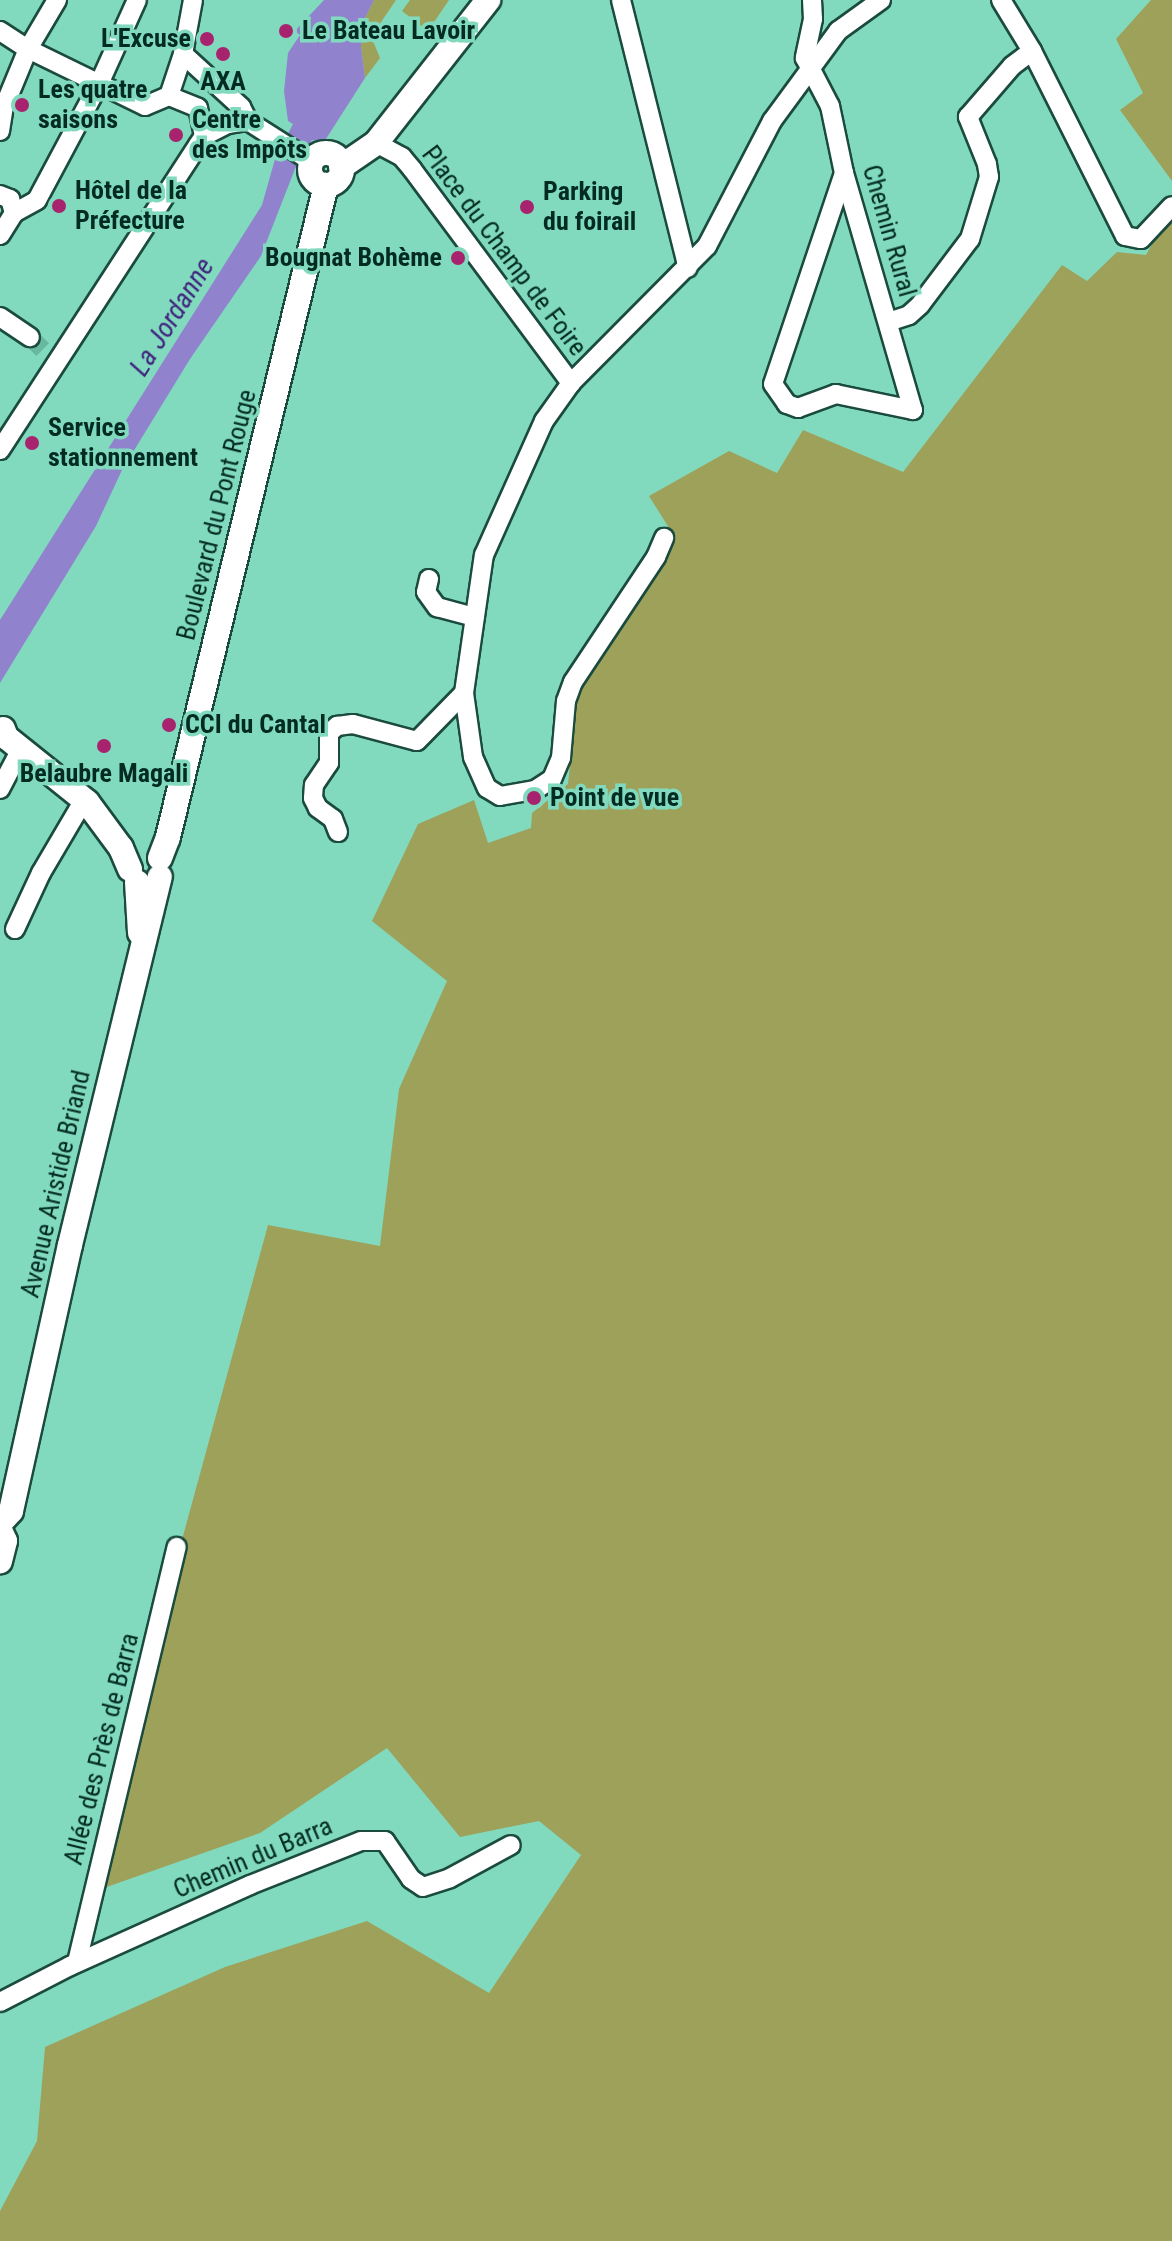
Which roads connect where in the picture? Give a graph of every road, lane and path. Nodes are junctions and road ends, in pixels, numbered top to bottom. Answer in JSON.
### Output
{"nodes":[{"id":1,"x":57,"y":0,"type":"edge"},
{"id":2,"x":137,"y":0,"type":"edge"},
{"id":3,"x":193,"y":0,"type":"edge"},
{"id":4,"x":488,"y":0,"type":"edge"},
{"id":5,"x":621,"y":0,"type":"edge"},
{"id":6,"x":812,"y":0,"type":"edge"},
{"id":7,"x":881,"y":0,"type":"edge"},
{"id":8,"x":1001,"y":0,"type":"edge"},
{"id":9,"x":0,"y":31,"type":"edge"},
{"id":10,"x":28,"y":49,"type":"junction"},
{"id":11,"x":1032,"y":51,"type":"junction"},
{"id":12,"x":183,"y":54,"type":"junction"},
{"id":13,"x":811,"y":68,"type":"junction"},
{"id":14,"x":99,"y":84,"type":"junction"},
{"id":15,"x":169,"y":96,"type":"junction"},
{"id":16,"x":198,"y":108,"type":"junction"},
{"id":17,"x":248,"y":121,"type":"junction"},
{"id":18,"x":228,"y":124,"type":"junction"},
{"id":19,"x":0,"y":131,"type":"edge"},
{"id":20,"x":204,"y":136,"type":"junction"},
{"id":21,"x":376,"y":143,"type":"junction"},
{"id":22,"x":308,"y":160,"type":"joint"},
{"id":23,"x":844,"y":173,"type":"junction"},
{"id":24,"x":334,"y":176,"type":"junction"},
{"id":25,"x":0,"y":195,"type":"edge"},
{"id":26,"x":1172,"y":206,"type":"edge"},
{"id":27,"x":14,"y":213,"type":"junction"},
{"id":28,"x":0,"y":235,"type":"edge"},
{"id":29,"x":688,"y":268,"type":"junction"},
{"id":30,"x":0,"y":317,"type":"edge"},
{"id":31,"x":888,"y":322,"type":"junction"},
{"id":32,"x":56,"y":365,"type":"junction"},
{"id":33,"x":571,"y":383,"type":"junction"},
{"id":34,"x":0,"y":450,"type":"edge"},
{"id":35,"x":664,"y":538,"type":"dead end"},
{"id":36,"x":429,"y":579,"type":"dead end"},
{"id":37,"x":475,"y":617,"type":"junction"},
{"id":38,"x":464,"y":693,"type":"junction"},
{"id":39,"x":19,"y":740,"type":"edge"},
{"id":40,"x":76,"y":786,"type":"junction"},
{"id":41,"x":0,"y":789,"type":"edge"},
{"id":42,"x":338,"y":832,"type":"dead end"},
{"id":43,"x":143,"y":863,"type":"junction"},
{"id":44,"x":15,"y":929,"type":"dead end"},
{"id":45,"x":0,"y":1523,"type":"edge"},
{"id":46,"x":0,"y":1530,"type":"edge"},
{"id":47,"x":177,"y":1547,"type":"dead end"},
{"id":48,"x":0,"y":1561,"type":"edge"},
{"id":49,"x":511,"y":1845,"type":"dead end"},
{"id":50,"x":77,"y":1962,"type":"junction"},
{"id":51,"x":0,"y":2002,"type":"edge"}],
"edges":[{"from":1,"to":10,"type":"street"},
{"from":2,"to":14,"type":"street"},
{"from":3,"to":12,"type":"street"},
{"from":4,"to":21,"type":"main road"},
{"from":5,"to":29,"type":"street"},
{"from":6,"to":13,"type":"street"},
{"from":7,"to":13,"type":"street","name":"Place du Champ de Foire"},
{"from":8,"to":11,"type":"street"},
{"from":9,"to":10,"type":"street"},
{"from":10,"to":14,"type":"street"},
{"from":10,"to":19,"type":"street"},
{"from":11,"to":26,"type":"street"},
{"from":11,"to":31,"type":"street"},
{"from":12,"to":15,"type":"street"},
{"from":12,"to":17,"type":"street"},
{"from":13,"to":23,"type":"street","name":"Chemin Rural"},
{"from":13,"to":29,"type":"street","name":"Place du Champ de Foire"},
{"from":14,"to":15,"type":"street"},
{"from":14,"to":27,"type":"street"},
{"from":15,"to":16,"type":"street"},
{"from":16,"to":18,"type":"street"},
{"from":16,"to":20,"type":"street"},
{"from":17,"to":18,"type":"street"},
{"from":17,"to":22,"type":"street"},
{"from":18,"to":20,"type":"street"},
{"from":20,"to":32,"type":"street"},
{"from":21,"to":24,"type":"main road"},
{"from":21,"to":33,"type":"street","name":"Place du Champ de Foire"},
{"from":22,"to":24,"type":"main road"},
{"from":23,"to":31,"type":"street","name":"Chemin Rural"},
{"from":23,"to":31,"type":"street","name":"Chemin Rural"},
{"from":24,"to":43,"type":"main road","name":"Boulevard du Pont Rouge"},
{"from":25,"to":27,"type":"street"},
{"from":27,"to":28,"type":"street"},
{"from":29,"to":33,"type":"street","name":"Place du Champ de Foire"},
{"from":30,"to":32,"type":"street"},
{"from":32,"to":34,"type":"street"},
{"from":33,"to":37,"type":"street"},
{"from":35,"to":38,"type":"street"},
{"from":36,"to":37,"type":"street"},
{"from":37,"to":38,"type":"street"},
{"from":38,"to":42,"type":"street"},
{"from":39,"to":40,"type":"main road"},
{"from":39,"to":41,"type":"street"},
{"from":40,"to":43,"type":"main road"},
{"from":40,"to":44,"type":"street"},
{"from":43,"to":45,"type":"main road","name":"Avenue Aristide Briand"},
{"from":46,"to":48,"type":"main road"},
{"from":47,"to":50,"type":"street","name":"Allée des Près de Barra"},
{"from":49,"to":50,"type":"street","name":"Chemin du Barra"},
{"from":50,"to":51,"type":"street","name":"Chemin du Barra"}]}
